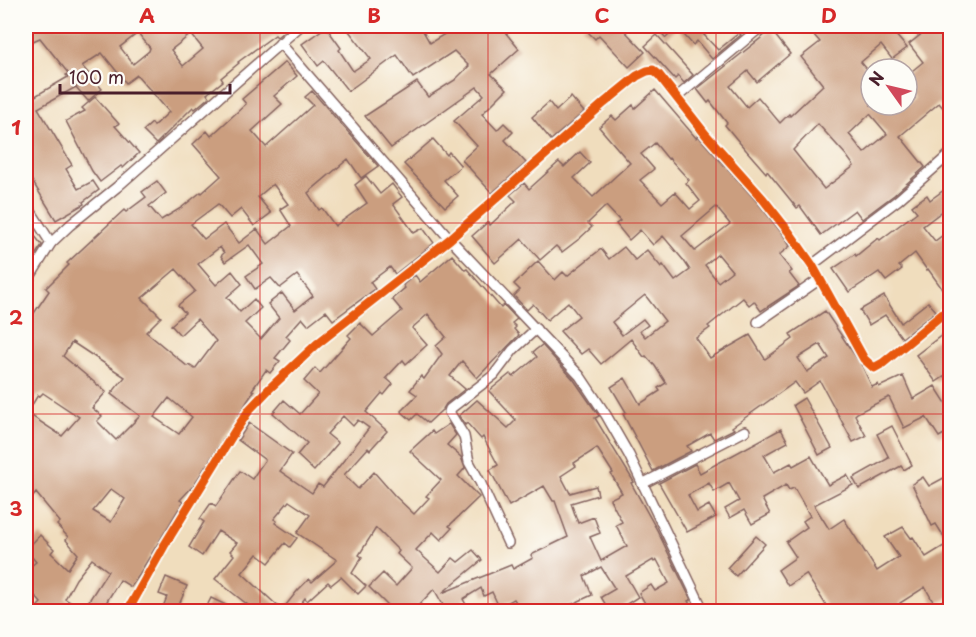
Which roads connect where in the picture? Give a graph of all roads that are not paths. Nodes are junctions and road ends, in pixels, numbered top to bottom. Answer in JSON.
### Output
{"nodes":[{"id":1,"x":300,"y":26,"type":"edge"},
{"id":2,"x":762,"y":26,"type":"edge"},
{"id":3,"x":280,"y":43,"type":"junction"},
{"id":4,"x":677,"y":97,"type":"junction"},
{"id":5,"x":951,"y":154,"type":"edge"},
{"id":6,"x":26,"y":204,"type":"edge"},
{"id":7,"x":450,"y":239,"type":"junction"},
{"id":8,"x":51,"y":243,"type":"junction"},
{"id":9,"x":812,"y":266,"type":"junction"},
{"id":10,"x":820,"y":279,"type":"junction"},
{"id":11,"x":26,"y":283,"type":"edge"},
{"id":12,"x":951,"y":308,"type":"edge"},
{"id":13,"x":758,"y":322,"type":"dead end"},
{"id":14,"x":536,"y":329,"type":"junction"},
{"id":15,"x":745,"y":431,"type":"dead end"},
{"id":16,"x":642,"y":484,"type":"junction"},
{"id":17,"x":508,"y":543,"type":"dead end"},
{"id":18,"x":951,"y":604,"type":"edge"},
{"id":19,"x":127,"y":612,"type":"edge"},
{"id":20,"x":704,"y":612,"type":"edge"},
{"id":21,"x":936,"y":612,"type":"edge"}],
"edges":[{"from":1,"to":3,"type":"street"},
{"from":2,"to":4,"type":"street"},
{"from":3,"to":7,"type":"street"},
{"from":3,"to":8,"type":"street"},
{"from":4,"to":7,"type":"street"},
{"from":4,"to":9,"type":"street"},
{"from":5,"to":9,"type":"street"},
{"from":6,"to":8,"type":"street"},
{"from":7,"to":14,"type":"street"},
{"from":7,"to":19,"type":"street"},
{"from":8,"to":11,"type":"street"},
{"from":9,"to":10,"type":"street"},
{"from":10,"to":12,"type":"street"},
{"from":10,"to":13,"type":"street"},
{"from":14,"to":16,"type":"street"},
{"from":14,"to":17,"type":"street"},
{"from":15,"to":16,"type":"street"},
{"from":16,"to":20,"type":"street"},
{"from":18,"to":21,"type":"street"}]}
